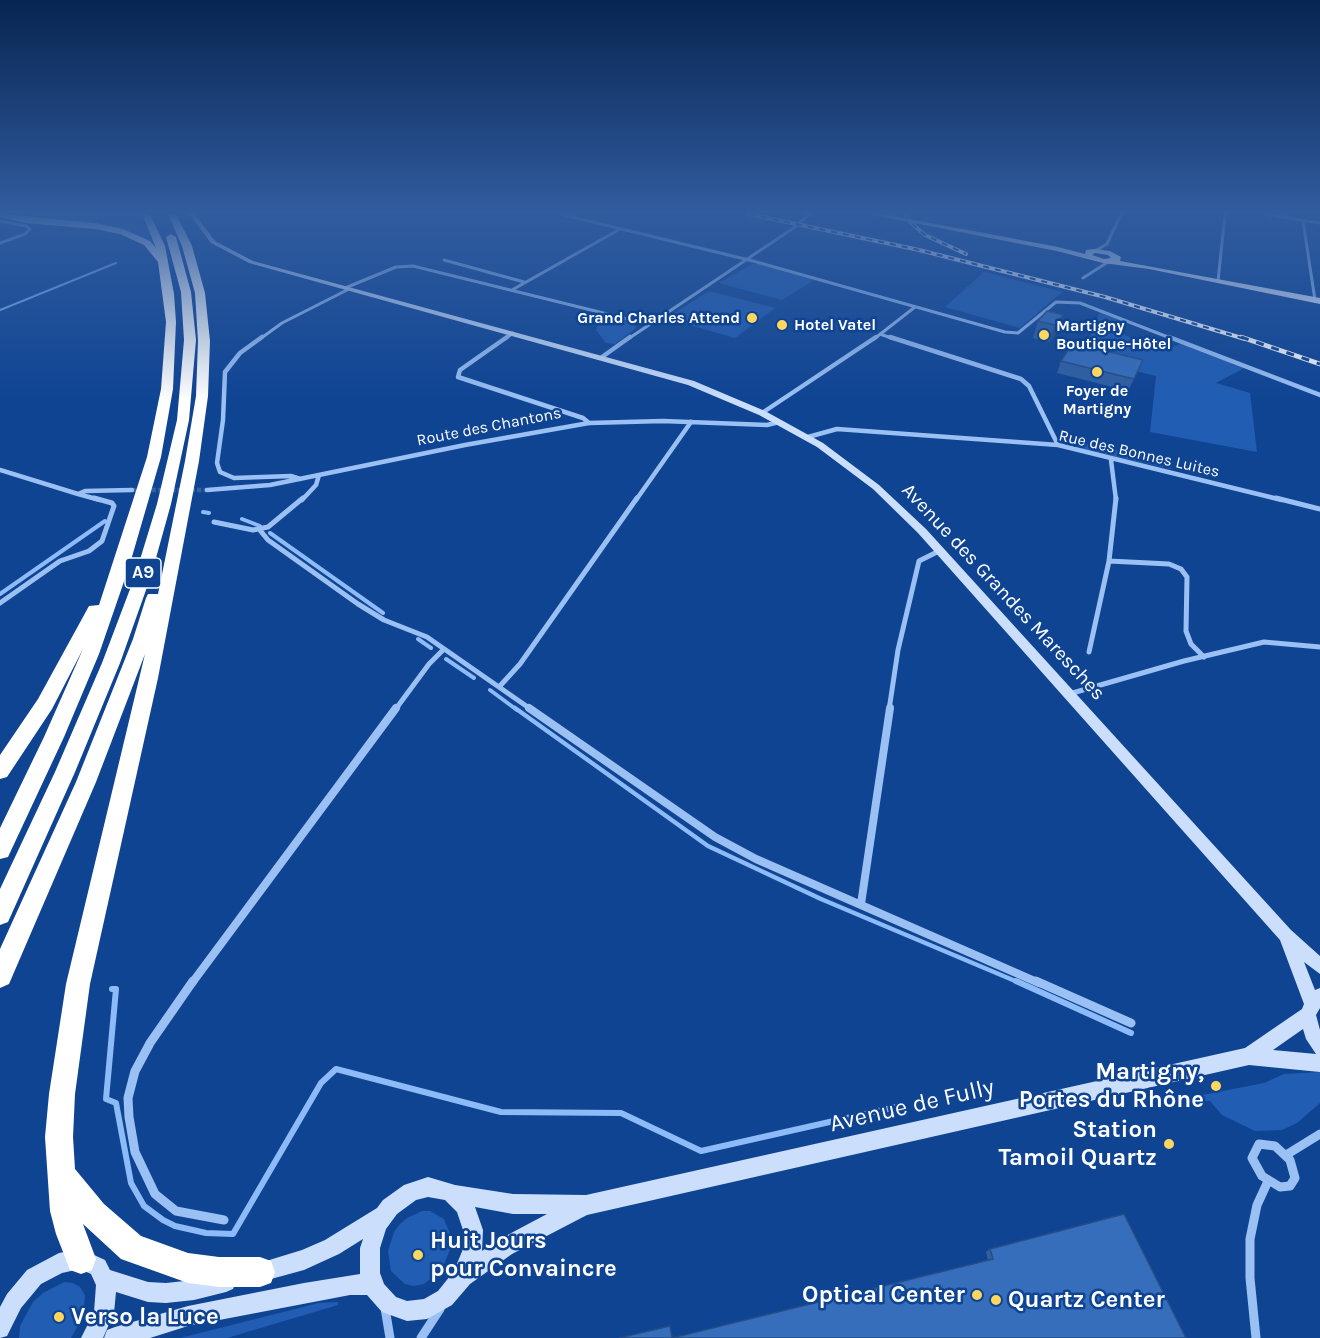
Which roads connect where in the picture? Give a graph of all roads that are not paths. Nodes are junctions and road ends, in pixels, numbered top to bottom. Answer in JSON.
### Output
{"nodes":[{"id":1,"x":166,"y":276,"type":"edge"},
{"id":2,"x":183,"y":276,"type":"edge"},
{"id":3,"x":197,"y":276,"type":"edge"},
{"id":4,"x":302,"y":276,"type":"edge"},
{"id":5,"x":375,"y":276,"type":"edge"},
{"id":6,"x":454,"y":276,"type":"edge"},
{"id":7,"x":504,"y":276,"type":"edge"},
{"id":8,"x":534,"y":276,"type":"edge"},
{"id":9,"x":720,"y":276,"type":"edge"},
{"id":10,"x":807,"y":276,"type":"edge"},
{"id":11,"x":1196,"y":276,"type":"edge"},
{"id":12,"x":1219,"y":276,"type":"edge"},
{"id":13,"x":1314,"y":276,"type":"edge"},
{"id":14,"x":1218,"y":281,"type":"junction"},
{"id":15,"x":524,"y":282,"type":"junction"},
{"id":16,"x":347,"y":289,"type":"junction"},
{"id":17,"x":512,"y":290,"type":"junction"},
{"id":18,"x":1318,"y":300,"type":"edge"},
{"id":19,"x":915,"y":308,"type":"junction"},
{"id":20,"x":648,"y":324,"type":"junction"},
{"id":21,"x":513,"y":333,"type":"junction"},
{"id":22,"x":880,"y":334,"type":"junction"},
{"id":23,"x":602,"y":357,"type":"junction"},
{"id":24,"x":1320,"y":395,"type":"edge"},
{"id":25,"x":762,"y":413,"type":"junction"},
{"id":26,"x":691,"y":422,"type":"junction"},
{"id":27,"x":779,"y":422,"type":"junction"},
{"id":28,"x":589,"y":423,"type":"junction"},
{"id":29,"x":808,"y":437,"type":"junction"},
{"id":30,"x":1058,"y":446,"type":"junction"},
{"id":31,"x":1111,"y":460,"type":"junction"},
{"id":32,"x":192,"y":461,"type":"junction"},
{"id":33,"x":0,"y":470,"type":"edge"},
{"id":34,"x":319,"y":475,"type":"junction"},
{"id":35,"x":300,"y":479,"type":"junction"},
{"id":36,"x":132,"y":490,"type":"tunnel mouth"},
{"id":37,"x":207,"y":490,"type":"tunnel mouth"},
{"id":38,"x":78,"y":494,"type":"junction"},
{"id":39,"x":1320,"y":509,"type":"edge"},
{"id":40,"x":138,"y":514,"type":"junction"},
{"id":41,"x":214,"y":522,"type":"dead end"},
{"id":42,"x":259,"y":529,"type":"junction"},
{"id":43,"x":941,"y":550,"type":"junction"},
{"id":44,"x":1109,"y":561,"type":"junction"},
{"id":45,"x":0,"y":603,"type":"edge"},
{"id":46,"x":1320,"y":647,"type":"edge"},
{"id":47,"x":444,"y":649,"type":"junction"},
{"id":48,"x":1089,"y":652,"type":"dead end"},
{"id":49,"x":1204,"y":657,"type":"junction"},
{"id":50,"x":499,"y":687,"type":"junction"},
{"id":51,"x":1069,"y":694,"type":"junction"},
{"id":52,"x":0,"y":771,"type":"edge"},
{"id":53,"x":0,"y":850,"type":"edge"},
{"id":54,"x":861,"y":904,"type":"junction"},
{"id":55,"x":0,"y":914,"type":"edge"},
{"id":56,"x":1285,"y":935,"type":"junction"},
{"id":57,"x":1320,"y":966,"type":"edge"},
{"id":58,"x":0,"y":976,"type":"edge"},
{"id":59,"x":1313,"y":1005,"type":"edge"},
{"id":60,"x":1131,"y":1023,"type":"dead end"},
{"id":61,"x":1320,"y":1047,"type":"edge"},
{"id":62,"x":1249,"y":1056,"type":"junction"},
{"id":63,"x":1320,"y":1063,"type":"edge"},
{"id":64,"x":1320,"y":1134,"type":"edge"},
{"id":65,"x":1286,"y":1155,"type":"junction"},
{"id":66,"x":61,"y":1175,"type":"junction"},
{"id":67,"x":1268,"y":1181,"type":"junction"},
{"id":68,"x":454,"y":1194,"type":"junction"},
{"id":69,"x":586,"y":1205,"type":"junction"},
{"id":70,"x":385,"y":1213,"type":"junction"},
{"id":71,"x":224,"y":1220,"type":"dead end"},
{"id":72,"x":81,"y":1260,"type":"junction"},
{"id":73,"x":260,"y":1272,"type":"junction"},
{"id":74,"x":104,"y":1278,"type":"junction"},
{"id":75,"x":457,"y":1284,"type":"junction"},
{"id":76,"x":378,"y":1292,"type":"junction"},
{"id":77,"x":7,"y":1304,"type":"edge"},
{"id":78,"x":0,"y":1329,"type":"edge"},
{"id":79,"x":92,"y":1338,"type":"edge"},
{"id":80,"x":115,"y":1338,"type":"edge"},
{"id":81,"x":390,"y":1338,"type":"edge"},
{"id":82,"x":421,"y":1338,"type":"edge"},
{"id":83,"x":1256,"y":1338,"type":"edge"}],
"edges":[{"from":1,"to":40,"type":"highway"},
{"from":2,"to":55,"type":"highway","number":"A9"},
{"from":3,"to":32,"type":"highway","number":"A9"},
{"from":4,"to":16,"type":"main road","name":"Avenue des Grandes Maresches"},
{"from":5,"to":16,"type":"street"},
{"from":6,"to":17,"type":"street"},
{"from":7,"to":15,"type":"street"},
{"from":8,"to":15,"type":"street"},
{"from":9,"to":20,"type":"street"},
{"from":10,"to":19,"type":"street"},
{"from":11,"to":14,"type":"main road"},
{"from":12,"to":14,"type":"street"},
{"from":13,"to":18,"type":"street"},
{"from":14,"to":18,"type":"main road"},
{"from":15,"to":17,"type":"street"},
{"from":16,"to":21,"type":"main road","name":"Avenue des Grandes Maresches"},
{"from":16,"to":35,"type":"street"},
{"from":17,"to":20,"type":"street"},
{"from":19,"to":22,"type":"street"},
{"from":19,"to":24,"type":"street"},
{"from":20,"to":23,"type":"street"},
{"from":21,"to":23,"type":"main road","name":"Avenue des Grandes Maresches"},
{"from":21,"to":28,"type":"street"},
{"from":22,"to":25,"type":"street"},
{"from":22,"to":30,"type":"street"},
{"from":23,"to":25,"type":"main road","name":"Avenue des Grandes Maresches"},
{"from":25,"to":27,"type":"main road","name":"Avenue des Grandes Maresches"},
{"from":26,"to":27,"type":"street","name":"Route des Chantons"},
{"from":26,"to":28,"type":"street","name":"Route des Chantons"},
{"from":26,"to":50,"type":"street"},
{"from":27,"to":29,"type":"main road","name":"Avenue des Grandes Maresches"},
{"from":28,"to":34,"type":"street","name":"Route des Chantons"},
{"from":29,"to":30,"type":"street","name":"Rue des Bonnes Luites"},
{"from":29,"to":43,"type":"main road","name":"Avenue des Grandes Maresches"},
{"from":30,"to":31,"type":"street","name":"Rue des Bonnes Luites"},
{"from":31,"to":39,"type":"street","name":"Rue des Bonnes Luites"},
{"from":31,"to":44,"type":"street"},
{"from":32,"to":58,"type":"highway","number":"A9"},
{"from":32,"to":66,"type":"highway"},
{"from":33,"to":38,"type":"street"},
{"from":34,"to":35,"type":"street","name":"Route des Chantons"},
{"from":34,"to":42,"type":"street"},
{"from":35,"to":37,"type":"street","name":"Route des Chantons"},
{"from":36,"to":38,"type":"street"},
{"from":38,"to":45,"type":"street"},
{"from":40,"to":52,"type":"highway"},
{"from":40,"to":53,"type":"highway"},
{"from":41,"to":42,"type":"street"},
{"from":42,"to":47,"type":"street"},
{"from":43,"to":51,"type":"main road","name":"Avenue des Grandes Maresches"},
{"from":43,"to":54,"type":"street"},
{"from":44,"to":48,"type":"street"},
{"from":44,"to":49,"type":"street"},
{"from":46,"to":49,"type":"street"},
{"from":47,"to":50,"type":"street"},
{"from":47,"to":71,"type":"street"},
{"from":49,"to":51,"type":"street"},
{"from":50,"to":54,"type":"street"},
{"from":51,"to":56,"type":"main road","name":"Avenue des Grandes Maresches"},
{"from":54,"to":60,"type":"street"},
{"from":56,"to":57,"type":"main road","name":"Avenue des Grandes Maresches"},
{"from":56,"to":59,"type":"main road","name":"Avenue des Grandes Maresches"},
{"from":59,"to":61,"type":"main road","name":"Avenue des Grandes Maresches"},
{"from":59,"to":62,"type":"main road","name":"Avenue de Fully"},
{"from":62,"to":63,"type":"main road","name":"Avenue de Fully"},
{"from":62,"to":69,"type":"main road","name":"Avenue de Fully"},
{"from":64,"to":65,"type":"street"},
{"from":65,"to":67,"type":"street"},
{"from":65,"to":67,"type":"street"},
{"from":66,"to":72,"type":"highway"},
{"from":66,"to":73,"type":"highway"},
{"from":67,"to":83,"type":"street"},
{"from":68,"to":69,"type":"main road","name":"Avenue de Fully"},
{"from":68,"to":70,"type":"main road"},
{"from":68,"to":75,"type":"main road"},
{"from":69,"to":75,"type":"main road","name":"Avenue de Fully"},
{"from":70,"to":73,"type":"main road"},
{"from":70,"to":76,"type":"main road"},
{"from":72,"to":74,"type":"main road"},
{"from":72,"to":77,"type":"main road"},
{"from":73,"to":74,"type":"main road"},
{"from":74,"to":79,"type":"main road"},
{"from":75,"to":76,"type":"main road"},
{"from":75,"to":82,"type":"street"},
{"from":76,"to":80,"type":"main road"},
{"from":76,"to":81,"type":"street"},
{"from":77,"to":78,"type":"main road"}]}
